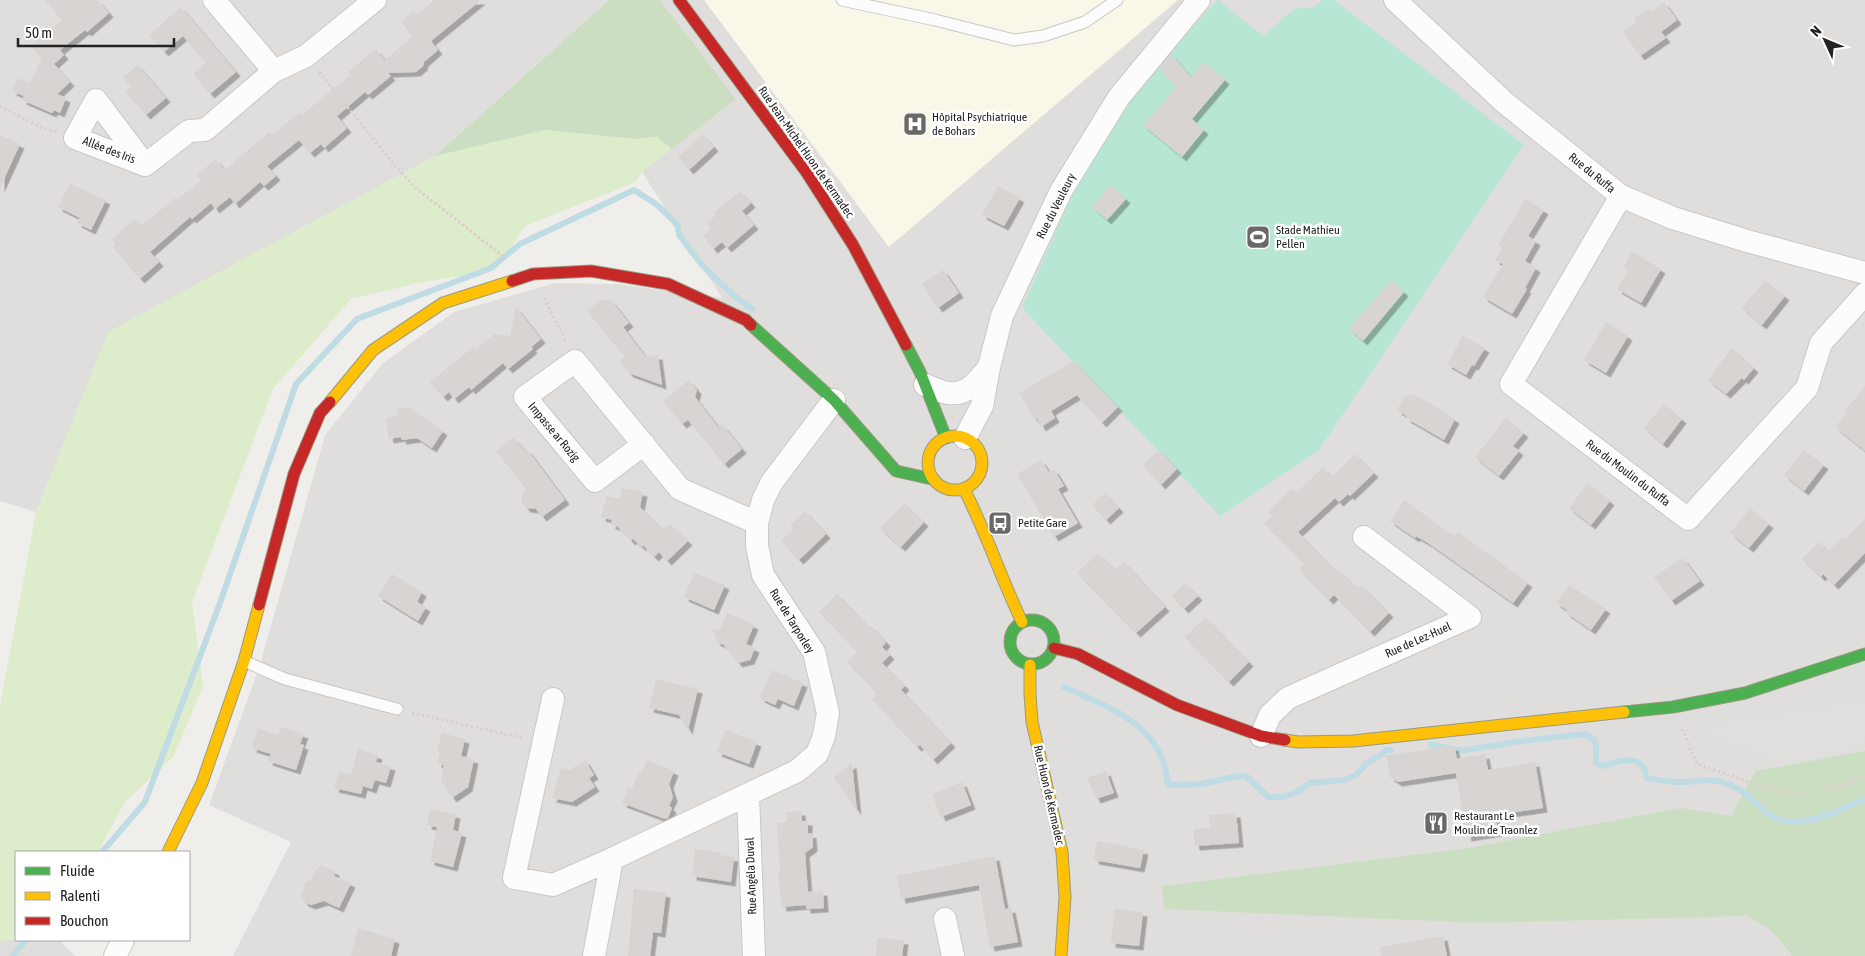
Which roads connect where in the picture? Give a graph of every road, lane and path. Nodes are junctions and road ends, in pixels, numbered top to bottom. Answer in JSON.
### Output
{"nodes":[{"id":1,"x":214,"y":0,"type":"edge"},
{"id":2,"x":375,"y":0,"type":"edge"},
{"id":3,"x":679,"y":0,"type":"edge"},
{"id":4,"x":842,"y":0,"type":"edge"},
{"id":5,"x":1117,"y":0,"type":"edge"},
{"id":6,"x":1199,"y":0,"type":"edge"},
{"id":7,"x":1395,"y":0,"type":"edge"},
{"id":8,"x":306,"y":56,"type":"junction"},
{"id":9,"x":274,"y":70,"type":"junction"},
{"id":10,"x":0,"y":106,"type":"edge"},
{"id":11,"x":76,"y":138,"type":"junction"},
{"id":12,"x":145,"y":164,"type":"junction"},
{"id":13,"x":1621,"y":196,"type":"junction"},
{"id":14,"x":507,"y":260,"type":"dead end"},
{"id":15,"x":1865,"y":273,"type":"edge"},
{"id":16,"x":533,"y":274,"type":"junction"},
{"id":17,"x":1865,"y":294,"type":"edge"},
{"id":18,"x":575,"y":361,"type":"junction"},
{"id":19,"x":989,"y":366,"type":"junction"},
{"id":20,"x":925,"y":384,"type":"junction"},
{"id":21,"x":834,"y":400,"type":"junction"},
{"id":22,"x":955,"y":438,"type":"junction"},
{"id":23,"x":644,"y":444,"type":"junction"},
{"id":24,"x":932,"y":478,"type":"junction"},
{"id":25,"x":964,"y":489,"type":"junction"},
{"id":26,"x":757,"y":523,"type":"junction"},
{"id":27,"x":1364,"y":537,"type":"dead end"},
{"id":28,"x":1022,"y":622,"type":"junction"},
{"id":29,"x":1054,"y":648,"type":"junction"},
{"id":30,"x":1865,"y":654,"type":"edge"},
{"id":31,"x":244,"y":661,"type":"junction"},
{"id":32,"x":1030,"y":665,"type":"junction"},
{"id":33,"x":553,"y":699,"type":"dead end"},
{"id":34,"x":1673,"y":707,"type":"junction"},
{"id":35,"x":397,"y":710,"type":"joint"},
{"id":36,"x":1261,"y":736,"type":"junction"},
{"id":37,"x":543,"y":743,"type":"junction"},
{"id":38,"x":1865,"y":777,"type":"edge"},
{"id":39,"x":748,"y":795,"type":"junction"},
{"id":40,"x":168,"y":851,"type":"edge"},
{"id":41,"x":612,"y":859,"type":"junction"},
{"id":42,"x":945,"y":919,"type":"dead end"},
{"id":43,"x":122,"y":941,"type":"edge"},
{"id":44,"x":114,"y":956,"type":"edge"},
{"id":45,"x":594,"y":956,"type":"edge"},
{"id":46,"x":754,"y":956,"type":"edge"},
{"id":47,"x":953,"y":956,"type":"edge"},
{"id":48,"x":1061,"y":956,"type":"edge"}],
"edges":[{"from":1,"to":9,"type":"street"},
{"from":2,"to":8,"type":"street","name":"Allée des Iris"},
{"from":3,"to":20,"type":"street","name":"Rue Jean-Michel Huon de Kermadec"},
{"from":4,"to":5,"type":"lane"},
{"from":6,"to":19,"type":"street","name":"Rue du Veuleury"},
{"from":7,"to":13,"type":"street","name":"Rue du Ruffa"},
{"from":8,"to":9,"type":"street","name":"Allée des Iris"},
{"from":8,"to":14,"type":"path"},
{"from":9,"to":12,"type":"street","name":"Allée des Iris"},
{"from":10,"to":11,"type":"path"},
{"from":11,"to":12,"type":"street","name":"Allée des Iris"},
{"from":11,"to":12,"type":"street","name":"Allée des Iris"},
{"from":13,"to":15,"type":"street","name":"Rue du Ruffa"},
{"from":13,"to":17,"type":"street","name":"Rue du Moulin du Ruffa"},
{"from":16,"to":18,"type":"path"},
{"from":16,"to":21,"type":"street"},
{"from":16,"to":31,"type":"street"},
{"from":18,"to":23,"type":"street"},
{"from":18,"to":23,"type":"street","name":"Impasse ar Rozig"},
{"from":19,"to":20,"type":"street"},
{"from":19,"to":22,"type":"street","name":"Rue du Veuleury"},
{"from":20,"to":22,"type":"street","name":"Rue Jean-Michel Huon de Kermadec"},
{"from":21,"to":24,"type":"street"},
{"from":21,"to":26,"type":"street","name":"Rue de Tarporley"},
{"from":22,"to":24,"type":"street"},
{"from":22,"to":25,"type":"street"},
{"from":23,"to":26,"type":"street"},
{"from":24,"to":25,"type":"street"},
{"from":25,"to":28,"type":"street"},
{"from":26,"to":39,"type":"street","name":"Rue de Tarporley"},
{"from":27,"to":36,"type":"street","name":"Rue de Lez-Huel"},
{"from":28,"to":29,"type":"street"},
{"from":28,"to":32,"type":"street"},
{"from":29,"to":32,"type":"street"},
{"from":29,"to":36,"type":"street"},
{"from":30,"to":34,"type":"street"},
{"from":31,"to":35,"type":"lane"},
{"from":31,"to":40,"type":"street"},
{"from":32,"to":48,"type":"street","name":"Rue Huon de Kermadec"},
{"from":33,"to":37,"type":"street","name":"Rue de Tarporley"},
{"from":34,"to":36,"type":"street"},
{"from":34,"to":38,"type":"path"},
{"from":35,"to":37,"type":"path"},
{"from":37,"to":41,"type":"street","name":"Rue de Tarporley"},
{"from":39,"to":41,"type":"street","name":"Rue de Tarporley"},
{"from":39,"to":46,"type":"street","name":"Rue Angéla Duval"},
{"from":41,"to":45,"type":"street"},
{"from":42,"to":47,"type":"street"},
{"from":43,"to":44,"type":"street"}]}
